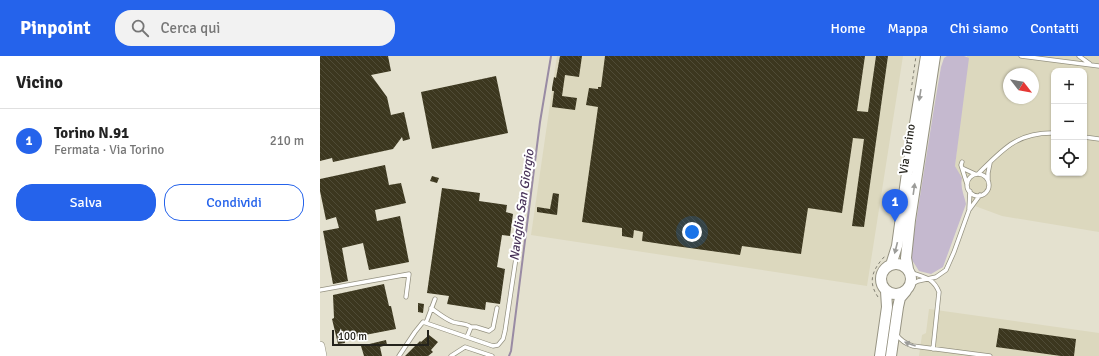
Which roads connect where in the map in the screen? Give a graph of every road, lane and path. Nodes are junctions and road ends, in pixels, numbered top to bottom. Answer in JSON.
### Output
{"nodes":[{"id":1,"x":916,"y":56,"type":"edge"},
{"id":2,"x":926,"y":56,"type":"edge"},
{"id":3,"x":935,"y":56,"type":"edge"},
{"id":4,"x":1021,"y":56,"type":"edge"},
{"id":5,"x":1079,"y":56,"type":"edge"},
{"id":6,"x":1091,"y":65,"type":"junction"},
{"id":7,"x":1099,"y":66,"type":"edge"},
{"id":8,"x":938,"y":71,"type":"dead end"},
{"id":9,"x":930,"y":90,"type":"junction"},
{"id":10,"x":911,"y":95,"type":"dead end"},
{"id":11,"x":1051,"y":133,"type":"edge"},
{"id":12,"x":1087,"y":137,"type":"edge"},
{"id":13,"x":1099,"y":139,"type":"edge"},
{"id":14,"x":992,"y":160,"type":"junction"},
{"id":15,"x":962,"y":162,"type":"dead end"},
{"id":16,"x":962,"y":168,"type":"junction"},
{"id":17,"x":977,"y":174,"type":"junction"},
{"id":18,"x":988,"y":180,"type":"junction"},
{"id":19,"x":967,"y":184,"type":"junction"},
{"id":20,"x":970,"y":191,"type":"junction"},
{"id":21,"x":980,"y":195,"type":"junction"},
{"id":22,"x":969,"y":210,"type":"junction"},
{"id":23,"x":887,"y":253,"type":"dead end"},
{"id":24,"x":516,"y":258,"type":"dead end"},
{"id":25,"x":891,"y":265,"type":"junction"},
{"id":26,"x":909,"y":271,"type":"junction"},
{"id":27,"x":929,"y":279,"type":"junction"},
{"id":28,"x":320,"y":290,"type":"edge"},
{"id":29,"x":907,"y":290,"type":"junction"},
{"id":30,"x":886,"y":291,"type":"junction"},
{"id":31,"x":406,"y":297,"type":"dead end"},
{"id":32,"x":435,"y":299,"type":"dead end"},
{"id":33,"x":880,"y":302,"type":"dead end"},
{"id":34,"x":432,"y":308,"type":"junction"},
{"id":35,"x":497,"y":308,"type":"dead end"},
{"id":36,"x":426,"y":323,"type":"junction"},
{"id":37,"x":471,"y":327,"type":"junction"},
{"id":38,"x":894,"y":331,"type":"junction"},
{"id":39,"x":467,"y":337,"type":"junction"},
{"id":40,"x":320,"y":346,"type":"edge"},
{"id":41,"x":933,"y":349,"type":"junction"},
{"id":42,"x":322,"y":356,"type":"edge"},
{"id":43,"x":399,"y":356,"type":"edge"},
{"id":44,"x":451,"y":356,"type":"edge"},
{"id":45,"x":492,"y":356,"type":"edge"},
{"id":46,"x":880,"y":356,"type":"edge"},
{"id":47,"x":891,"y":356,"type":"edge"},
{"id":48,"x":990,"y":356,"type":"edge"}],
"edges":[{"from":1,"to":10,"type":"path"},
{"from":2,"to":25,"type":"main road","name":"Via Torino","one_way":true},
{"from":3,"to":9,"type":"main road","name":"Via Torino"},
{"from":4,"to":6,"type":"lane"},
{"from":5,"to":6,"type":"lane"},
{"from":6,"to":7,"type":"lane"},
{"from":8,"to":9,"type":"lane"},
{"from":26,"to":9,"type":"main road","name":"Via Torino","one_way":true},
{"from":11,"to":14,"type":"lane"},
{"from":12,"to":13,"type":"lane"},
{"from":14,"to":17,"type":"lane"},
{"from":14,"to":18,"type":"lane"},
{"from":15,"to":16,"type":"lane"},
{"from":16,"to":17,"type":"lane"},
{"from":16,"to":19,"type":"lane"},
{"from":17,"to":18,"type":"lane"},
{"from":17,"to":19,"type":"lane"},
{"from":18,"to":21,"type":"lane"},
{"from":19,"to":20,"type":"lane"},
{"from":20,"to":21,"type":"lane"},
{"from":20,"to":22,"type":"lane"},
{"from":21,"to":22,"type":"lane"},
{"from":22,"to":27,"type":"lane"},
{"from":23,"to":33,"type":"path"},
{"from":24,"to":39,"type":"lane"},
{"from":25,"to":26,"type":"main road"},
{"from":25,"to":30,"type":"main road"},
{"from":26,"to":27,"type":"lane"},
{"from":26,"to":29,"type":"main road"},
{"from":27,"to":29,"type":"lane"},
{"from":27,"to":41,"type":"lane"},
{"from":28,"to":31,"type":"lane"},
{"from":29,"to":30,"type":"main road"},
{"from":29,"to":38,"type":"main road"},
{"from":30,"to":46,"type":"main road"},
{"from":32,"to":34,"type":"lane"},
{"from":34,"to":36,"type":"lane"},
{"from":34,"to":37,"type":"lane"},
{"from":35,"to":37,"type":"lane"},
{"from":36,"to":39,"type":"lane"},
{"from":36,"to":43,"type":"lane"},
{"from":37,"to":39,"type":"lane"},
{"from":41,"to":38,"type":"lane","one_way":true},
{"from":38,"to":47,"type":"main road"},
{"from":40,"to":42,"type":"street"},
{"from":41,"to":48,"type":"lane"},
{"from":44,"to":45,"type":"lane"}]}
